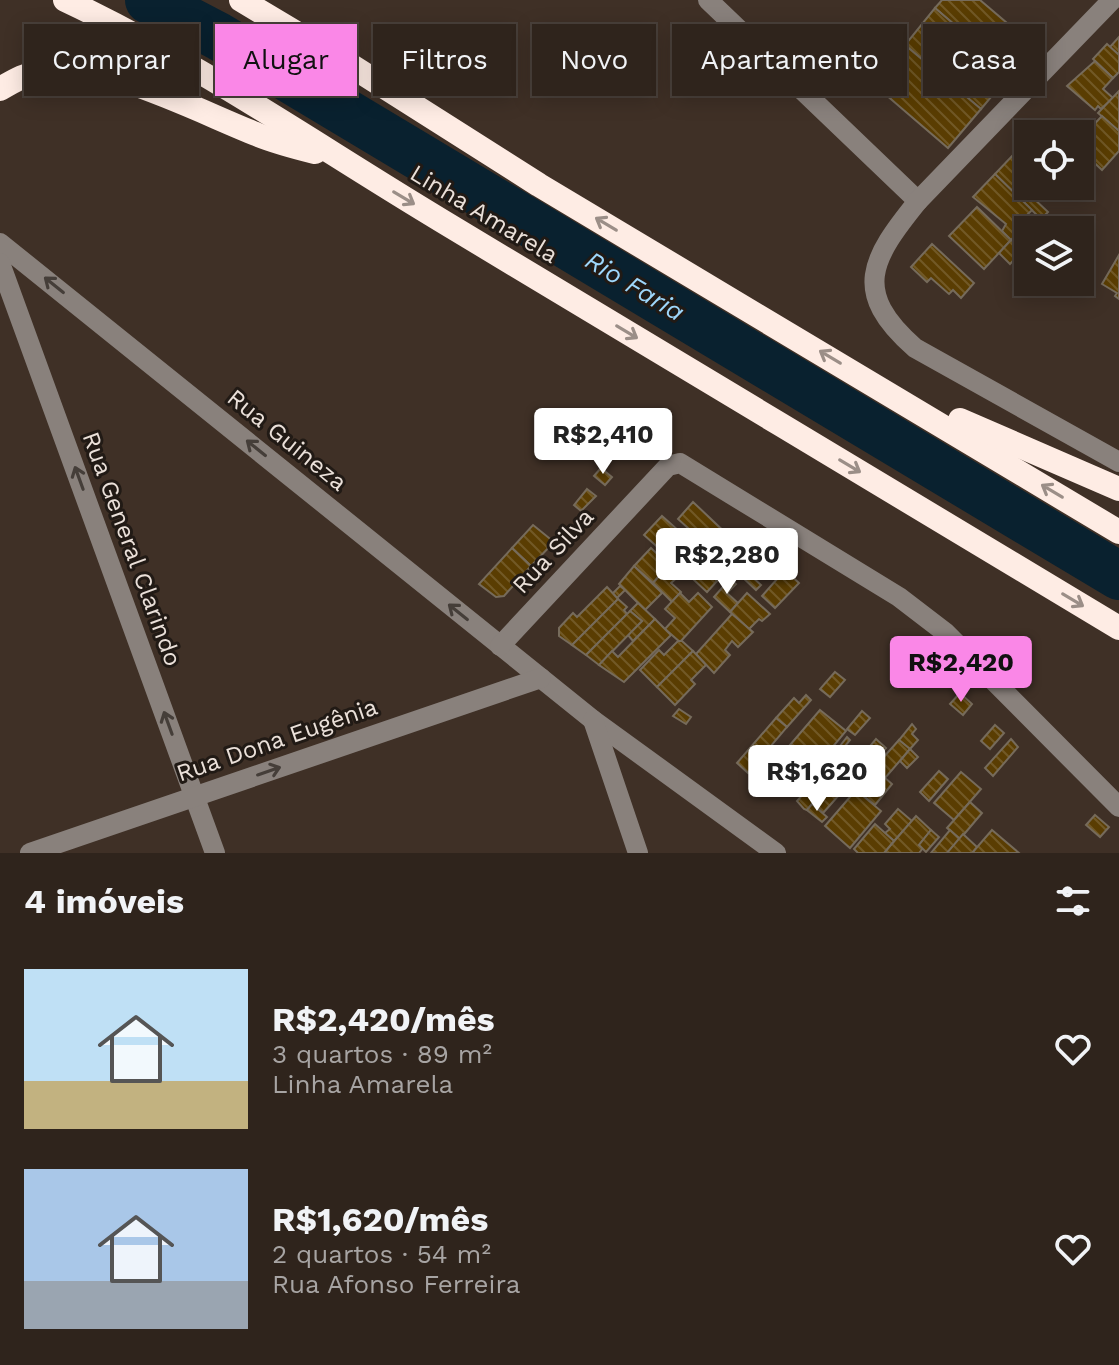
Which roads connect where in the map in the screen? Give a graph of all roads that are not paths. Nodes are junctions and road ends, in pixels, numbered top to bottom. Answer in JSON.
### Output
{"nodes":[{"id":1,"x":65,"y":0,"type":"edge"},
{"id":2,"x":241,"y":0,"type":"edge"},
{"id":3,"x":708,"y":0,"type":"edge"},
{"id":4,"x":1112,"y":0,"type":"edge"},
{"id":5,"x":0,"y":89,"type":"edge"},
{"id":6,"x":337,"y":158,"type":"junction"},
{"id":7,"x":918,"y":201,"type":"junction"},
{"id":8,"x":0,"y":243,"type":"edge"},
{"id":9,"x":0,"y":263,"type":"edge"},
{"id":10,"x":876,"y":384,"type":"junction"},
{"id":11,"x":1119,"y":462,"type":"edge"},
{"id":12,"x":1119,"y":489,"type":"edge"},
{"id":13,"x":1119,"y":532,"type":"edge"},
{"id":14,"x":1119,"y":628,"type":"edge"},
{"id":15,"x":500,"y":646,"type":"junction"},
{"id":16,"x":541,"y":678,"type":"junction"},
{"id":17,"x":593,"y":720,"type":"junction"},
{"id":18,"x":195,"y":796,"type":"junction"},
{"id":19,"x":1119,"y":807,"type":"edge"},
{"id":20,"x":30,"y":853,"type":"edge"},
{"id":21,"x":215,"y":853,"type":"edge"},
{"id":22,"x":638,"y":853,"type":"edge"},
{"id":23,"x":776,"y":853,"type":"edge"}],
"edges":[{"from":1,"to":6,"type":"highway","name":"Linha Amarela"},
{"from":10,"to":2,"type":"highway","one_way":true},
{"from":3,"to":7,"type":"street"},
{"from":4,"to":7,"type":"street"},
{"from":5,"to":6,"type":"highway"},
{"from":6,"to":14,"type":"highway","name":"Linha Amarela","one_way":true},
{"from":7,"to":11,"type":"street"},
{"from":15,"to":8,"type":"street","name":"Rua Guineza","one_way":true},
{"from":18,"to":9,"type":"street","name":"Rua General Clarindo","one_way":true},
{"from":10,"to":12,"type":"highway"},
{"from":13,"to":10,"type":"highway","one_way":true},
{"from":15,"to":16,"type":"street","name":"Rua Guineza"},
{"from":15,"to":19,"type":"street","name":"Rua Silva"},
{"from":16,"to":17,"type":"street","name":"Rua Guineza"},
{"from":18,"to":16,"type":"street","name":"Rua Dona Eugênia","one_way":true},
{"from":17,"to":22,"type":"street"},
{"from":17,"to":23,"type":"street","name":"Rua Guineza"},
{"from":18,"to":20,"type":"street","name":"Rua Dona Eugênia"},
{"from":18,"to":21,"type":"street","name":"Rua General Clarindo"}]}
